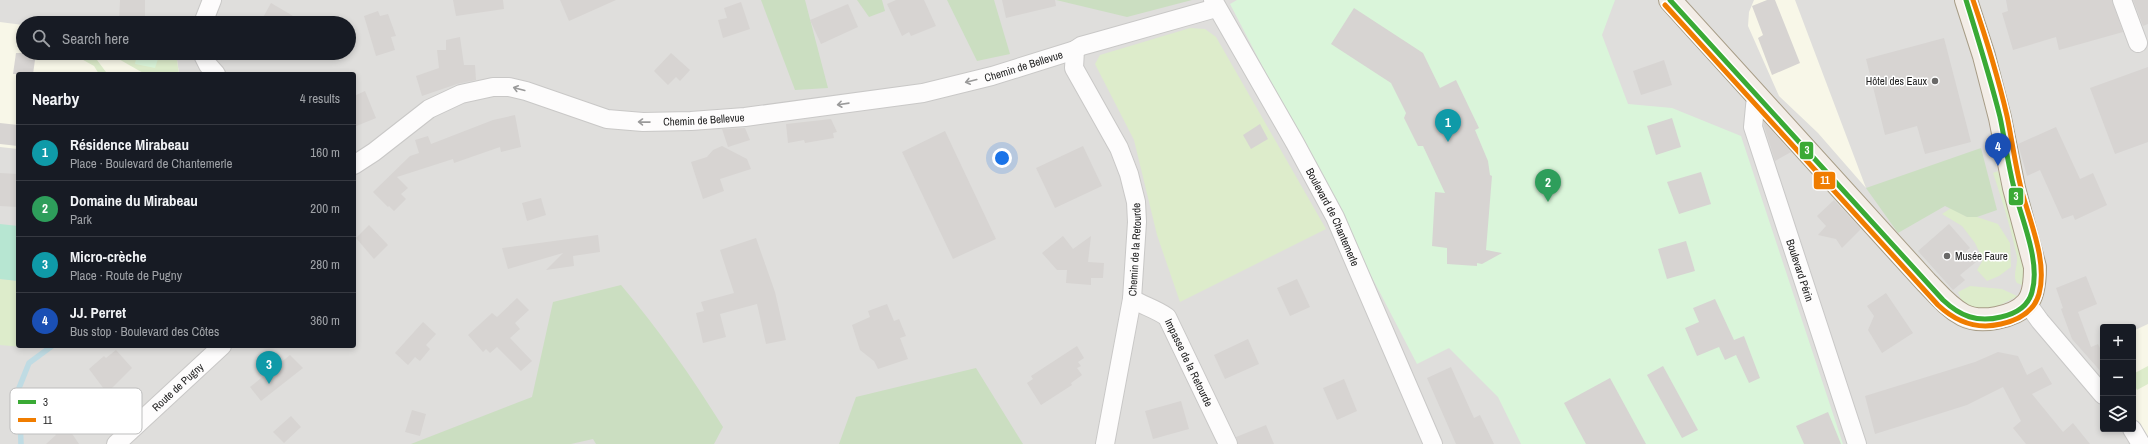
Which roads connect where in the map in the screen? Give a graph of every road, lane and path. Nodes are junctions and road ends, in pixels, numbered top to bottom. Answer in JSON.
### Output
{"nodes":[{"id":1,"x":212,"y":0,"type":"edge"},
{"id":2,"x":1670,"y":0,"type":"edge"},
{"id":3,"x":1966,"y":0,"type":"edge"},
{"id":4,"x":2122,"y":0,"type":"edge"},
{"id":5,"x":1214,"y":4,"type":"edge"},
{"id":6,"x":206,"y":16,"type":"edge"},
{"id":7,"x":1092,"y":43,"type":"junction"},
{"id":8,"x":2138,"y":43,"type":"dead end"},
{"id":9,"x":206,"y":60,"type":"edge"},
{"id":10,"x":1076,"y":66,"type":"junction"},
{"id":11,"x":214,"y":72,"type":"edge"},
{"id":12,"x":1756,"y":96,"type":"junction"},
{"id":13,"x":356,"y":164,"type":"edge"},
{"id":14,"x":2027,"y":303,"type":"junction"},
{"id":15,"x":1131,"y":305,"type":"junction"},
{"id":16,"x":220,"y":348,"type":"edge"},
{"id":17,"x":2100,"y":391,"type":"edge"},
{"id":18,"x":142,"y":420,"type":"edge"},
{"id":19,"x":2134,"y":432,"type":"edge"},
{"id":20,"x":127,"y":434,"type":"edge"},
{"id":21,"x":116,"y":444,"type":"edge"},
{"id":22,"x":1105,"y":444,"type":"edge"},
{"id":23,"x":1228,"y":444,"type":"edge"},
{"id":24,"x":1433,"y":444,"type":"edge"},
{"id":25,"x":1857,"y":444,"type":"edge"},
{"id":26,"x":2142,"y":444,"type":"edge"}],
"edges":[{"from":1,"to":6,"type":"street"},
{"from":2,"to":12,"type":"main road"},
{"from":3,"to":14,"type":"main road"},
{"from":4,"to":8,"type":"street"},
{"from":5,"to":7,"type":"street"},
{"from":5,"to":24,"type":"street","name":"Boulevard de Chantemerle"},
{"from":7,"to":10,"type":"street"},
{"from":7,"to":10,"type":"street","name":"Chemin de Bellevue"},
{"from":9,"to":11,"type":"street"},
{"from":10,"to":13,"type":"street","name":"Chemin de Bellevue","one_way":true},
{"from":10,"to":15,"type":"street","name":"Chemin de la Retourde"},
{"from":12,"to":14,"type":"main road"},
{"from":12,"to":25,"type":"street","name":"Boulevard Périn"},
{"from":14,"to":17,"type":"street"},
{"from":15,"to":22,"type":"street","name":"Chemin de la Retourde"},
{"from":15,"to":23,"type":"street","name":"Impasse de la Retourde"},
{"from":16,"to":18,"type":"street","name":"Route de Pugny"},
{"from":19,"to":26,"type":"street"},
{"from":20,"to":21,"type":"street","name":"Route de Pugny"}]}
